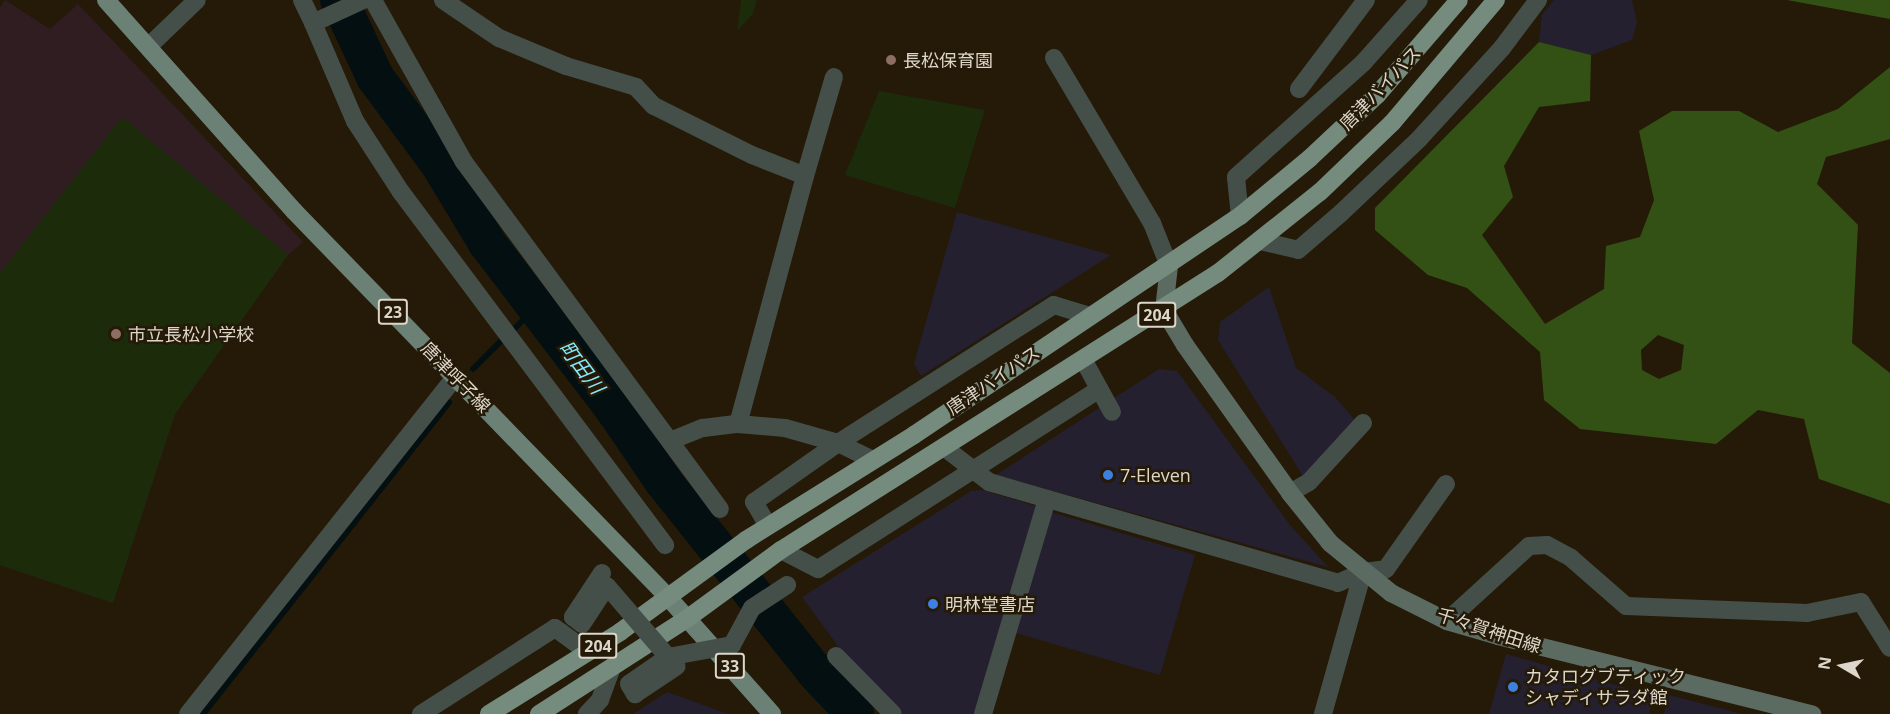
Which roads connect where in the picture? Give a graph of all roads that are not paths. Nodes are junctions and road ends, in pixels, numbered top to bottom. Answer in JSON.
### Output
{"nodes":[{"id":1,"x":106,"y":0,"type":"edge"},
{"id":2,"x":197,"y":0,"type":"edge"},
{"id":3,"x":302,"y":0,"type":"edge"},
{"id":4,"x":363,"y":0,"type":"edge"},
{"id":5,"x":373,"y":0,"type":"edge"},
{"id":6,"x":443,"y":0,"type":"edge"},
{"id":7,"x":1366,"y":0,"type":"edge"},
{"id":8,"x":1419,"y":0,"type":"edge"},
{"id":9,"x":1459,"y":0,"type":"edge"},
{"id":10,"x":1496,"y":0,"type":"edge"},
{"id":11,"x":1538,"y":0,"type":"edge"},
{"id":12,"x":313,"y":23,"type":"junction"},
{"id":13,"x":149,"y":46,"type":"junction"},
{"id":14,"x":1054,"y":58,"type":"dead end"},
{"id":15,"x":834,"y":77,"type":"dead end"},
{"id":16,"x":1299,"y":89,"type":"dead end"},
{"id":17,"x":805,"y":176,"type":"junction"},
{"id":18,"x":1240,"y":216,"type":"junction"},
{"id":19,"x":1260,"y":241,"type":"junction"},
{"id":20,"x":1169,"y":266,"type":"junction"},
{"id":21,"x":1164,"y":310,"type":"junction"},
{"id":22,"x":1089,"y":316,"type":"junction"},
{"id":23,"x":1084,"y":361,"type":"junction"},
{"id":24,"x":456,"y":376,"type":"junction"},
{"id":25,"x":1099,"y":389,"type":"junction"},
{"id":26,"x":1112,"y":412,"type":"dead end"},
{"id":27,"x":1363,"y":423,"type":"dead end"},
{"id":28,"x":738,"y":424,"type":"junction"},
{"id":29,"x":670,"y":441,"type":"junction"},
{"id":30,"x":838,"y":443,"type":"junction"},
{"id":31,"x":945,"y":448,"type":"junction"},
{"id":32,"x":873,"y":460,"type":"junction"},
{"id":33,"x":971,"y":471,"type":"junction"},
{"id":34,"x":1446,"y":484,"type":"dead end"},
{"id":35,"x":1290,"y":493,"type":"junction"},
{"id":36,"x":1047,"y":500,"type":"junction"},
{"id":37,"x":720,"y":508,"type":"dead end"},
{"id":38,"x":768,"y":526,"type":"junction"},
{"id":39,"x":665,"y":545,"type":"dead end"},
{"id":40,"x":781,"y":550,"type":"junction"},
{"id":41,"x":1364,"y":572,"type":"junction"},
{"id":42,"x":602,"y":573,"type":"dead end"},
{"id":43,"x":787,"y":585,"type":"dead end"},
{"id":44,"x":668,"y":596,"type":"junction"},
{"id":45,"x":688,"y":618,"type":"junction"},
{"id":46,"x":1447,"y":621,"type":"junction"},
{"id":47,"x":1890,"y":648,"type":"edge"},
{"id":48,"x":588,"y":652,"type":"junction"},
{"id":49,"x":836,"y":656,"type":"dead end"},
{"id":50,"x":612,"y":667,"type":"junction"},
{"id":51,"x":427,"y":713,"type":"edge"},
{"id":52,"x":188,"y":714,"type":"edge"},
{"id":53,"x":489,"y":714,"type":"edge"},
{"id":54,"x":539,"y":714,"type":"edge"},
{"id":55,"x":587,"y":714,"type":"edge"},
{"id":56,"x":772,"y":714,"type":"edge"},
{"id":57,"x":893,"y":714,"type":"edge"},
{"id":58,"x":983,"y":714,"type":"edge"},
{"id":59,"x":1323,"y":714,"type":"edge"},
{"id":60,"x":1812,"y":714,"type":"edge"}],
"edges":[{"from":1,"to":13,"type":"main road","name":"唐津呼子線","number":"23"},
{"from":2,"to":13,"type":"street"},
{"from":3,"to":12,"type":"street"},
{"from":4,"to":12,"type":"street"},
{"from":5,"to":29,"type":"street"},
{"from":6,"to":17,"type":"street"},
{"from":7,"to":16,"type":"street"},
{"from":8,"to":18,"type":"street"},
{"from":9,"to":18,"type":"highway","name":"唐津バイパス","number":"204"},
{"from":10,"to":19,"type":"highway","name":"唐津バイパス","number":"204"},
{"from":11,"to":19,"type":"street"},
{"from":12,"to":39,"type":"street"},
{"from":13,"to":24,"type":"main road","name":"唐津呼子線","number":"23"},
{"from":14,"to":20,"type":"street"},
{"from":15,"to":17,"type":"street"},
{"from":17,"to":28,"type":"street"},
{"from":18,"to":20,"type":"highway","name":"唐津バイパス","number":"204"},
{"from":19,"to":21,"type":"highway","name":"唐津バイパス","number":"204"},
{"from":20,"to":21,"type":"main road"},
{"from":20,"to":22,"type":"highway","name":"唐津バイパス","number":"204"},
{"from":21,"to":23,"type":"highway","name":"唐津バイパス","number":"204"},
{"from":21,"to":35,"type":"main road","name":"千々賀神田線"},
{"from":22,"to":30,"type":"street"},
{"from":22,"to":32,"type":"highway","name":"唐津バイパス","number":"204"},
{"from":23,"to":25,"type":"street"},
{"from":23,"to":31,"type":"highway","name":"唐津バイパス","number":"204"},
{"from":24,"to":44,"type":"main road","name":"唐津呼子線","number":"23"},
{"from":24,"to":52,"type":"street"},
{"from":25,"to":26,"type":"street"},
{"from":25,"to":33,"type":"street"},
{"from":27,"to":35,"type":"street"},
{"from":28,"to":29,"type":"street"},
{"from":28,"to":30,"type":"street"},
{"from":29,"to":37,"type":"street"},
{"from":30,"to":32,"type":"street"},
{"from":30,"to":38,"type":"street"},
{"from":31,"to":33,"type":"street"},
{"from":31,"to":40,"type":"highway","name":"唐津バイパス","number":"204"},
{"from":32,"to":38,"type":"highway","name":"唐津バイパス","number":"204"},
{"from":33,"to":36,"type":"street"},
{"from":33,"to":40,"type":"street"},
{"from":34,"to":41,"type":"street"},
{"from":35,"to":41,"type":"main road","name":"千々賀神田線"},
{"from":36,"to":41,"type":"street"},
{"from":36,"to":58,"type":"street"},
{"from":38,"to":44,"type":"highway","name":"唐津バイパス","number":"204"},
{"from":40,"to":45,"type":"highway","name":"唐津バイパス","number":"204"},
{"from":41,"to":46,"type":"main road","name":"千々賀神田線"},
{"from":41,"to":59,"type":"street"},
{"from":42,"to":43,"type":"street","bridge":true},
{"from":44,"to":45,"type":"main road","name":"唐津呼子線","number":"23"},
{"from":44,"to":48,"type":"highway","name":"唐津バイパス","number":"204"},
{"from":45,"to":50,"type":"highway","name":"唐津バイパス","number":"204"},
{"from":45,"to":56,"type":"main road","number":"33"},
{"from":46,"to":47,"type":"street"},
{"from":46,"to":60,"type":"main road","name":"千々賀神田線"},
{"from":48,"to":51,"type":"street"},
{"from":48,"to":53,"type":"highway","name":"唐津バイパス","number":"204"},
{"from":49,"to":57,"type":"street"},
{"from":50,"to":54,"type":"highway","name":"唐津バイパス","number":"204"},
{"from":50,"to":55,"type":"street"}]}
